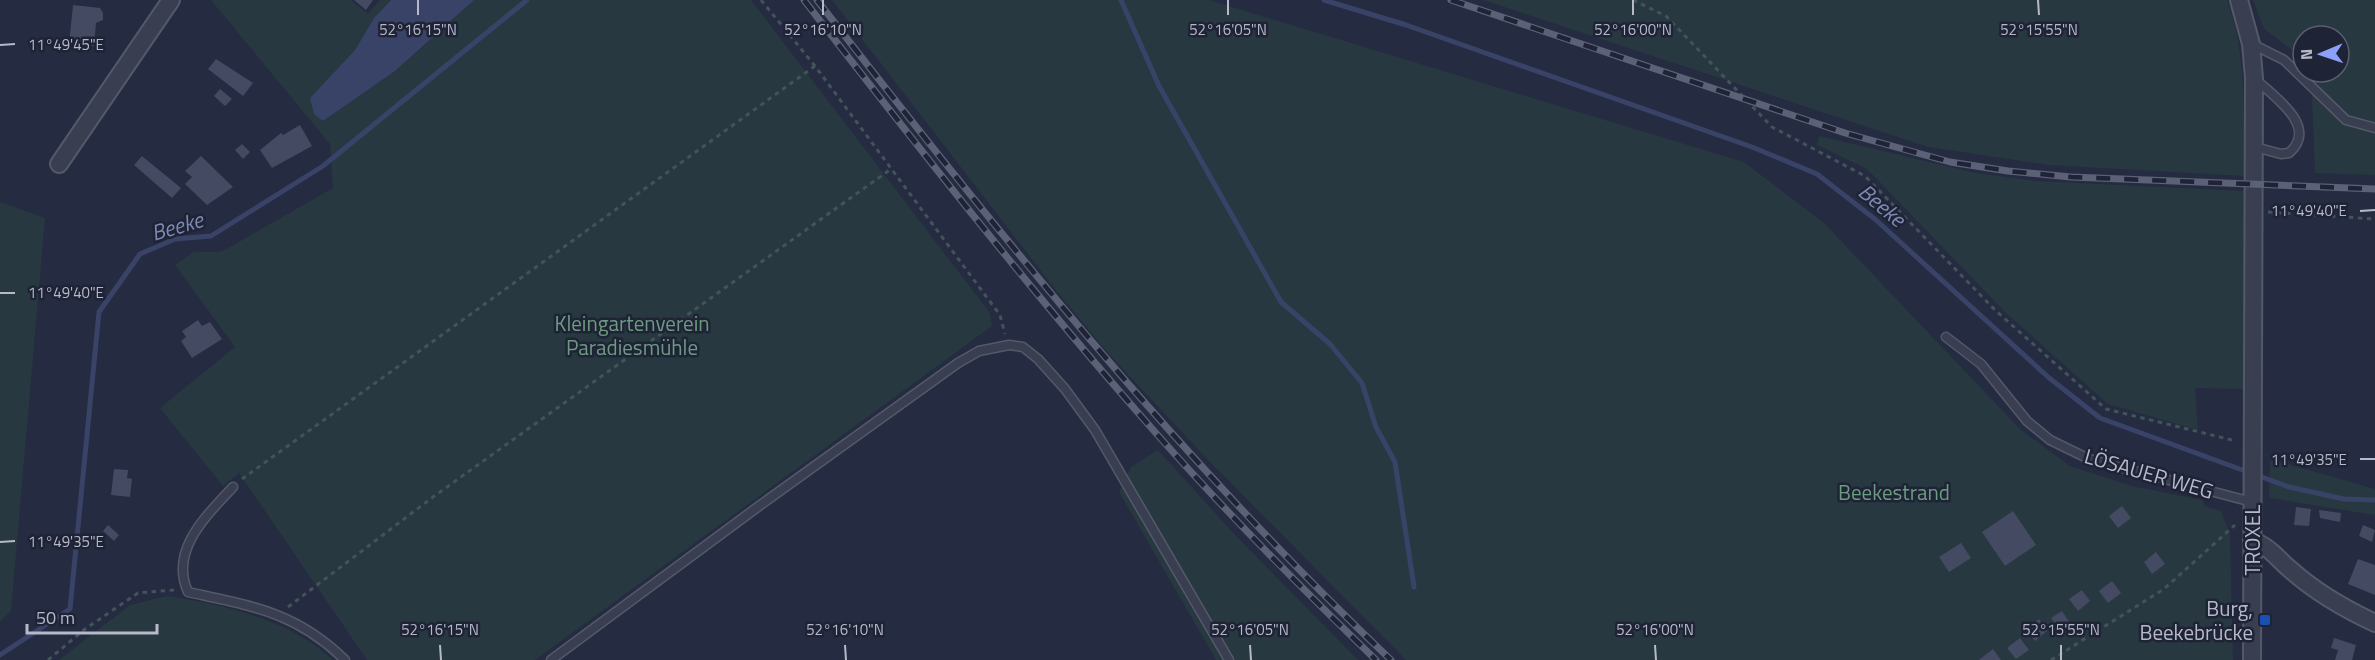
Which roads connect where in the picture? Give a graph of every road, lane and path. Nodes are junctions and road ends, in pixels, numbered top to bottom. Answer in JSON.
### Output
{"nodes":[{"id":1,"x":171,"y":0,"type":"edge"},
{"id":2,"x":761,"y":0,"type":"edge"},
{"id":3,"x":1633,"y":0,"type":"edge"},
{"id":4,"x":2238,"y":0,"type":"edge"},
{"id":5,"x":2251,"y":44,"type":"junction"},
{"id":6,"x":815,"y":66,"type":"junction"},
{"id":7,"x":2254,"y":78,"type":"junction"},
{"id":8,"x":2375,"y":128,"type":"edge"},
{"id":9,"x":2255,"y":147,"type":"junction"},
{"id":10,"x":58,"y":164,"type":"dead end"},
{"id":11,"x":891,"y":169,"type":"junction"},
{"id":12,"x":2254,"y":210,"type":"junction"},
{"id":13,"x":2375,"y":219,"type":"edge"},
{"id":14,"x":1946,"y":337,"type":"dead end"},
{"id":15,"x":1009,"y":345,"type":"junction"},
{"id":16,"x":2252,"y":451,"type":"junction"},
{"id":17,"x":233,"y":487,"type":"joint"},
{"id":18,"x":2252,"y":495,"type":"junction"},
{"id":19,"x":2235,"y":497,"type":"junction"},
{"id":20,"x":2252,"y":540,"type":"junction"},
{"id":21,"x":188,"y":591,"type":"junction"},
{"id":22,"x":278,"y":614,"type":"junction"},
{"id":23,"x":2375,"y":623,"type":"edge"},
{"id":24,"x":48,"y":660,"type":"edge"},
{"id":25,"x":345,"y":660,"type":"edge"},
{"id":26,"x":551,"y":660,"type":"edge"},
{"id":27,"x":1229,"y":660,"type":"edge"},
{"id":28,"x":2051,"y":660,"type":"edge"},
{"id":29,"x":2252,"y":660,"type":"edge"}],
"edges":[{"from":1,"to":10,"type":"street"},
{"from":2,"to":6,"type":"path"},
{"from":3,"to":16,"type":"path"},
{"from":4,"to":5,"type":"street","name":"TROXEL"},
{"from":5,"to":7,"type":"street","name":"TROXEL"},
{"from":5,"to":8,"type":"lane"},
{"from":6,"to":11,"type":"path"},
{"from":6,"to":17,"type":"path"},
{"from":7,"to":9,"type":"street","name":"TROXEL"},
{"from":7,"to":9,"type":"lane"},
{"from":9,"to":12,"type":"street","name":"TROXEL"},
{"from":11,"to":15,"type":"path"},
{"from":11,"to":22,"type":"path"},
{"from":12,"to":13,"type":"path"},
{"from":12,"to":16,"type":"street","name":"TROXEL"},
{"from":14,"to":19,"type":"lane","name":"LÖSAUER WEG"},
{"from":15,"to":26,"type":"lane"},
{"from":15,"to":27,"type":"lane"},
{"from":16,"to":18,"type":"street","name":"TROXEL"},
{"from":17,"to":21,"type":"lane"},
{"from":18,"to":19,"type":"lane","name":"LÖSAUER WEG"},
{"from":18,"to":20,"type":"street","name":"TROXEL"},
{"from":19,"to":28,"type":"path"},
{"from":20,"to":23,"type":"street"},
{"from":20,"to":29,"type":"street","name":"TROXEL"},
{"from":21,"to":22,"type":"lane"},
{"from":21,"to":24,"type":"path"},
{"from":22,"to":25,"type":"lane"}]}
